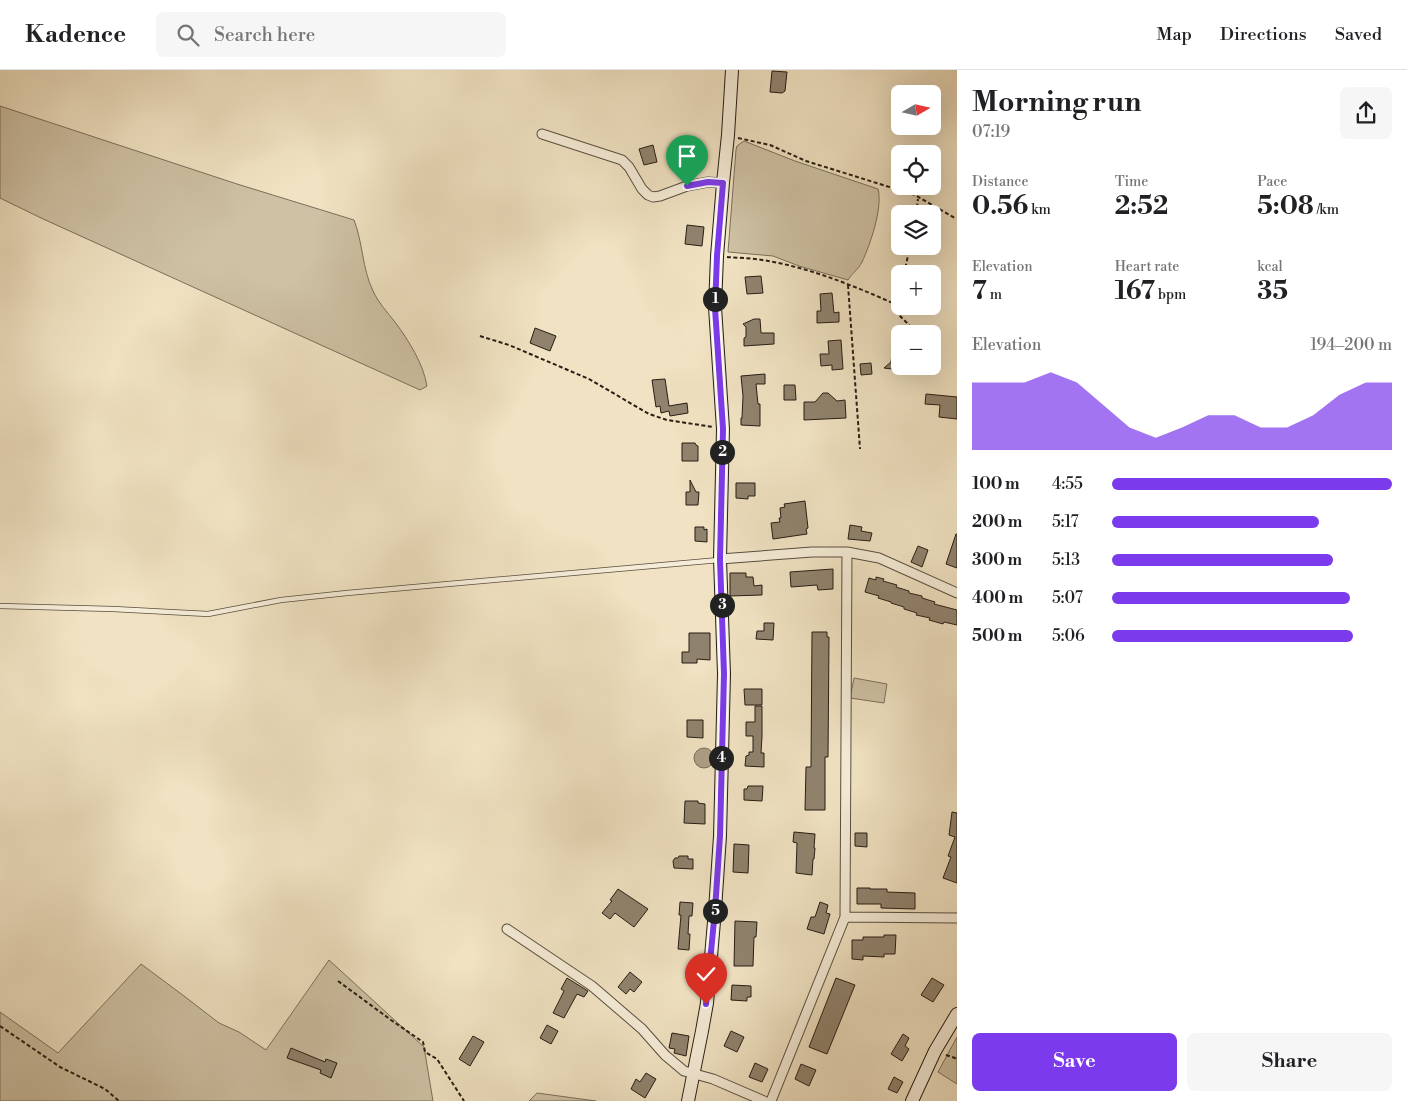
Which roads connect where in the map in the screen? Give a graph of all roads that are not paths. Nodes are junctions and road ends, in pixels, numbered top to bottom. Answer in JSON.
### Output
{"nodes":[{"id":1,"x":732,"y":70,"type":"edge"},
{"id":2,"x":542,"y":134,"type":"dead end"},
{"id":3,"x":723,"y":183,"type":"junction"},
{"id":4,"x":847,"y":552,"type":"junction"},
{"id":5,"x":720,"y":560,"type":"junction"},
{"id":6,"x":957,"y":593,"type":"edge"},
{"id":7,"x":0,"y":606,"type":"edge"},
{"id":8,"x":846,"y":917,"type":"junction"},
{"id":9,"x":957,"y":918,"type":"edge"},
{"id":10,"x":508,"y":929,"type":"dead end"},
{"id":11,"x":957,"y":1014,"type":"edge"},
{"id":12,"x":693,"y":1073,"type":"junction"},
{"id":13,"x":688,"y":1101,"type":"edge"},
{"id":14,"x":764,"y":1101,"type":"edge"},
{"id":15,"x":771,"y":1101,"type":"edge"},
{"id":16,"x":912,"y":1101,"type":"edge"}],
"edges":[{"from":1,"to":3,"type":"street"},
{"from":2,"to":3,"type":"street"},
{"from":3,"to":5,"type":"street"},
{"from":4,"to":5,"type":"street"},
{"from":4,"to":6,"type":"street"},
{"from":4,"to":8,"type":"street"},
{"from":5,"to":7,"type":"lane"},
{"from":5,"to":12,"type":"street"},
{"from":8,"to":9,"type":"street"},
{"from":8,"to":15,"type":"street"},
{"from":10,"to":12,"type":"street"},
{"from":11,"to":16,"type":"street"},
{"from":12,"to":13,"type":"street"},
{"from":12,"to":14,"type":"street"}]}
